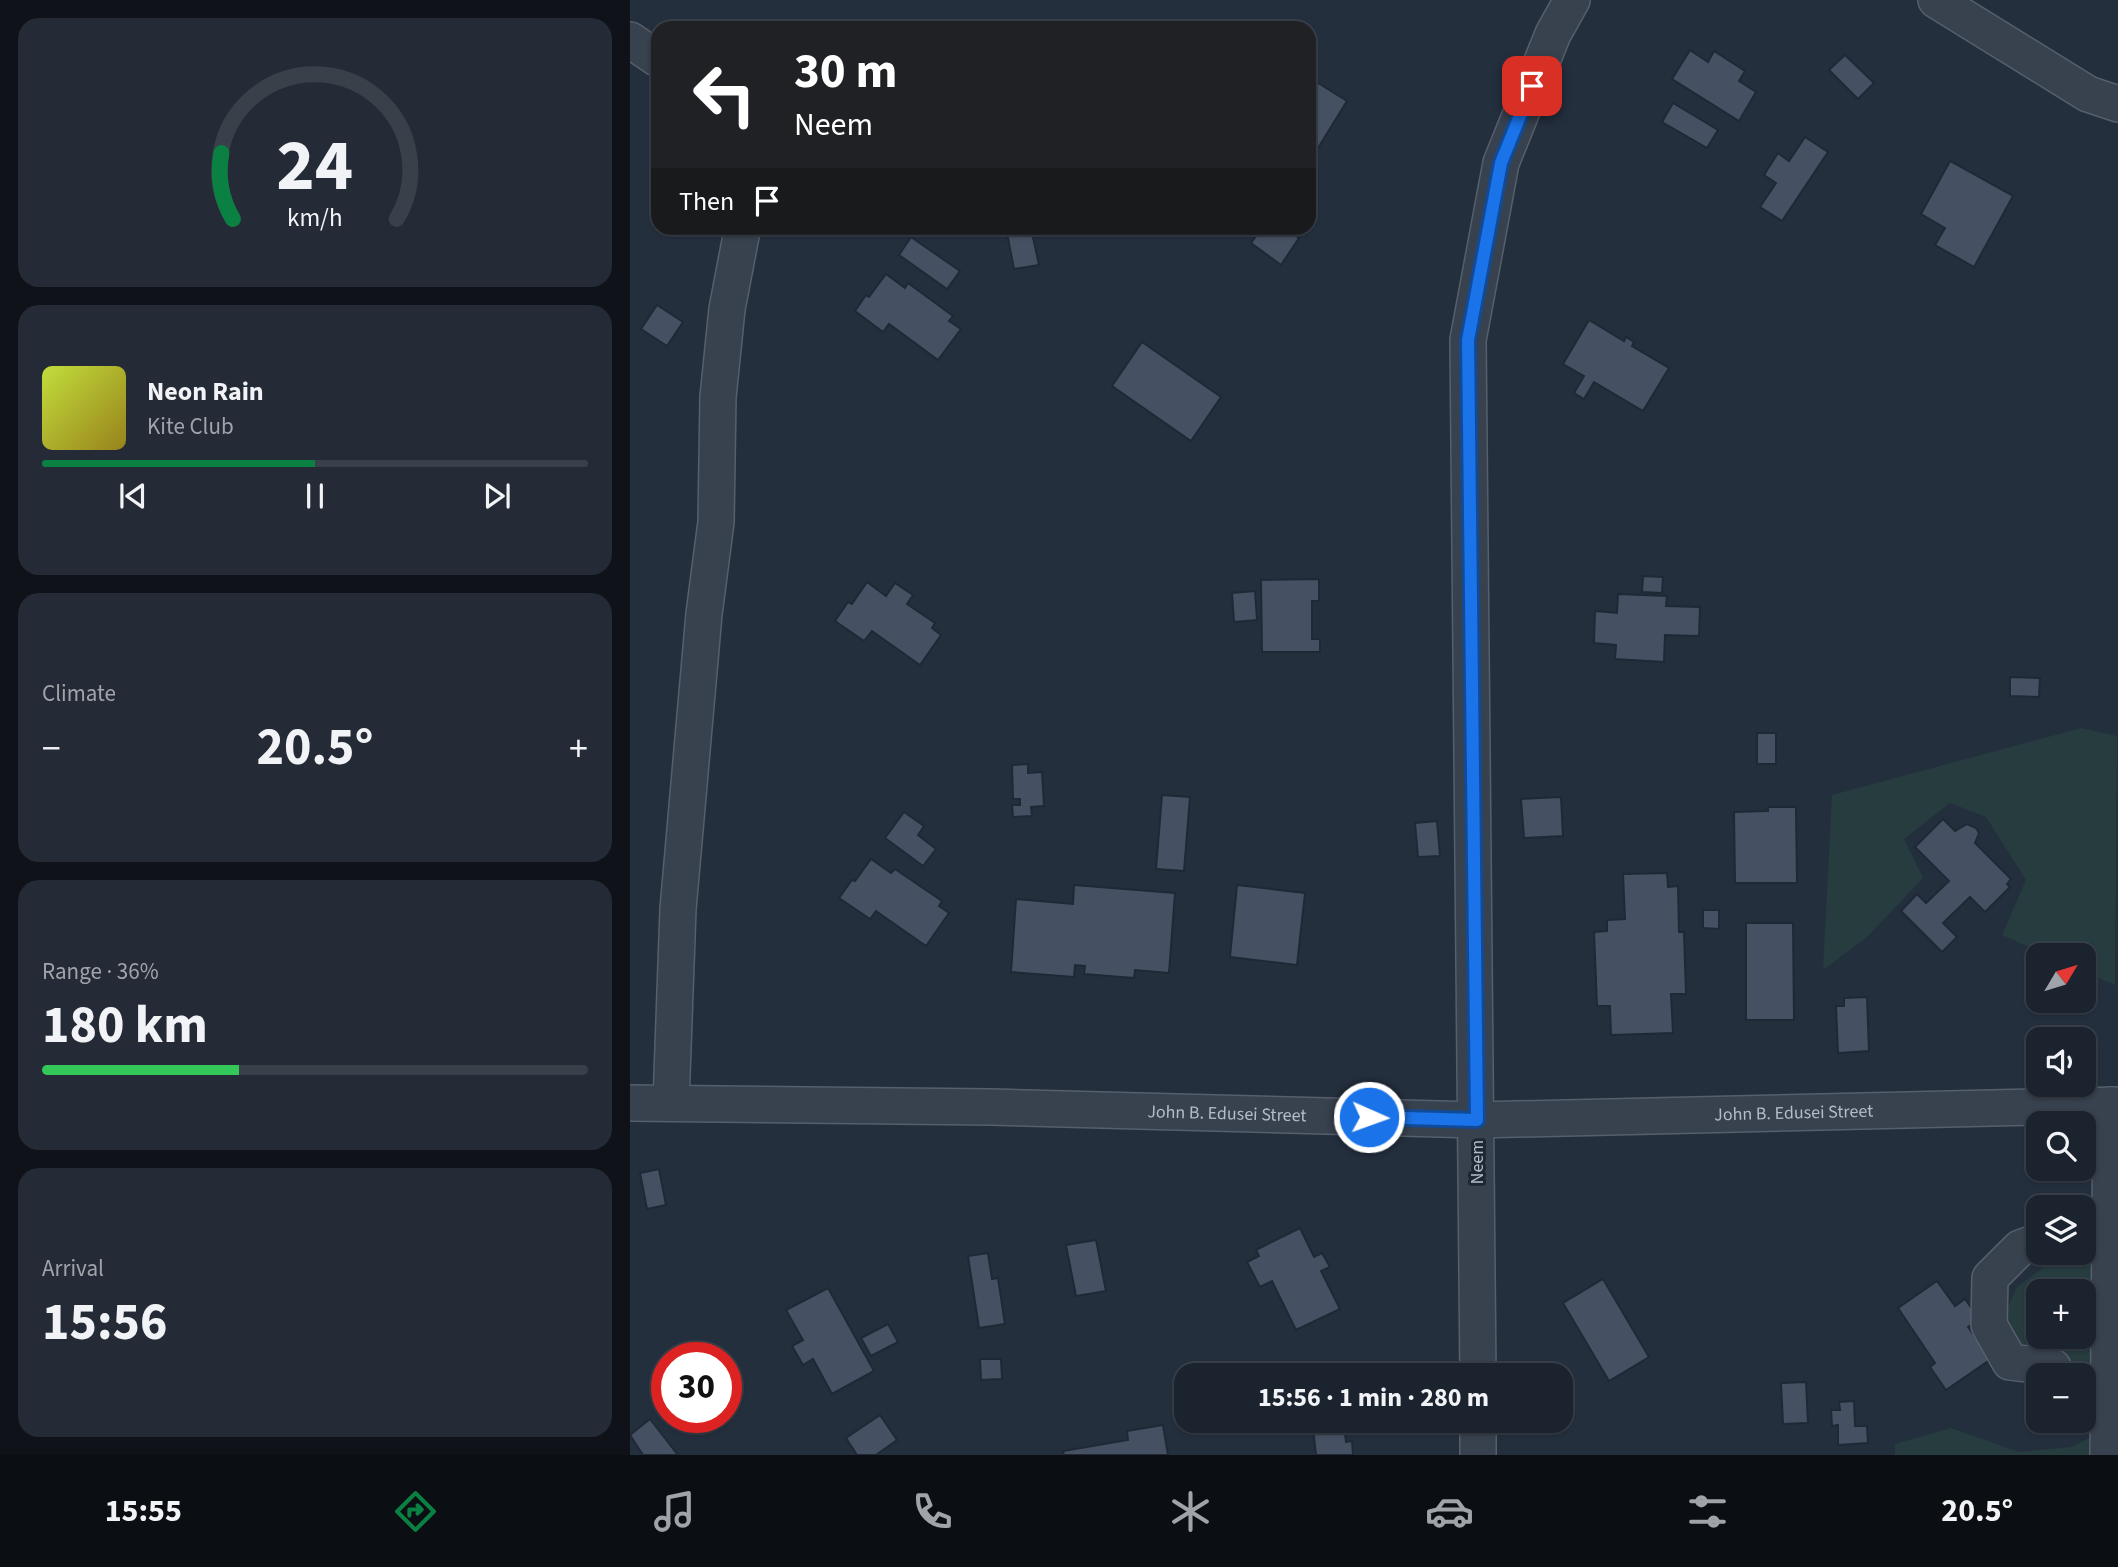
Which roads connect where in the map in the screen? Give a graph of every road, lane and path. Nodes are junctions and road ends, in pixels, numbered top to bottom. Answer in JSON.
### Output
{"nodes":[{"id":1,"x":1572,"y":0,"type":"edge"},
{"id":2,"x":1936,"y":0,"type":"edge"},
{"id":3,"x":630,"y":40,"type":"edge"},
{"id":4,"x":651,"y":54,"type":"edge"},
{"id":5,"x":2118,"y":104,"type":"edge"},
{"id":6,"x":741,"y":235,"type":"edge"},
{"id":7,"x":630,"y":1103,"type":"edge"},
{"id":8,"x":671,"y":1103,"type":"junction"},
{"id":9,"x":2114,"y":1105,"type":"edge"},
{"id":10,"x":1477,"y":1120,"type":"junction"},
{"id":11,"x":2097,"y":1219,"type":"edge"},
{"id":12,"x":2026,"y":1246,"type":"edge"},
{"id":13,"x":1478,"y":1363,"type":"edge"},
{"id":14,"x":2026,"y":1364,"type":"edge"},
{"id":15,"x":1478,"y":1433,"type":"edge"},
{"id":16,"x":1478,"y":1455,"type":"edge"},
{"id":17,"x":2108,"y":1455,"type":"edge"}],
"edges":[{"from":1,"to":10,"type":"street","name":"Neem"},
{"from":2,"to":5,"type":"street"},
{"from":3,"to":4,"type":"street"},
{"from":6,"to":8,"type":"street"},
{"from":7,"to":8,"type":"street","name":"John B. Edusei Street"},
{"from":8,"to":10,"type":"street","name":"John B. Edusei Street"},
{"from":9,"to":10,"type":"street","name":"John B. Edusei Street"},
{"from":9,"to":11,"type":"street"},
{"from":10,"to":13,"type":"street","name":"Neem"},
{"from":11,"to":17,"type":"street"},
{"from":12,"to":14,"type":"street"},
{"from":15,"to":16,"type":"street"}]}
